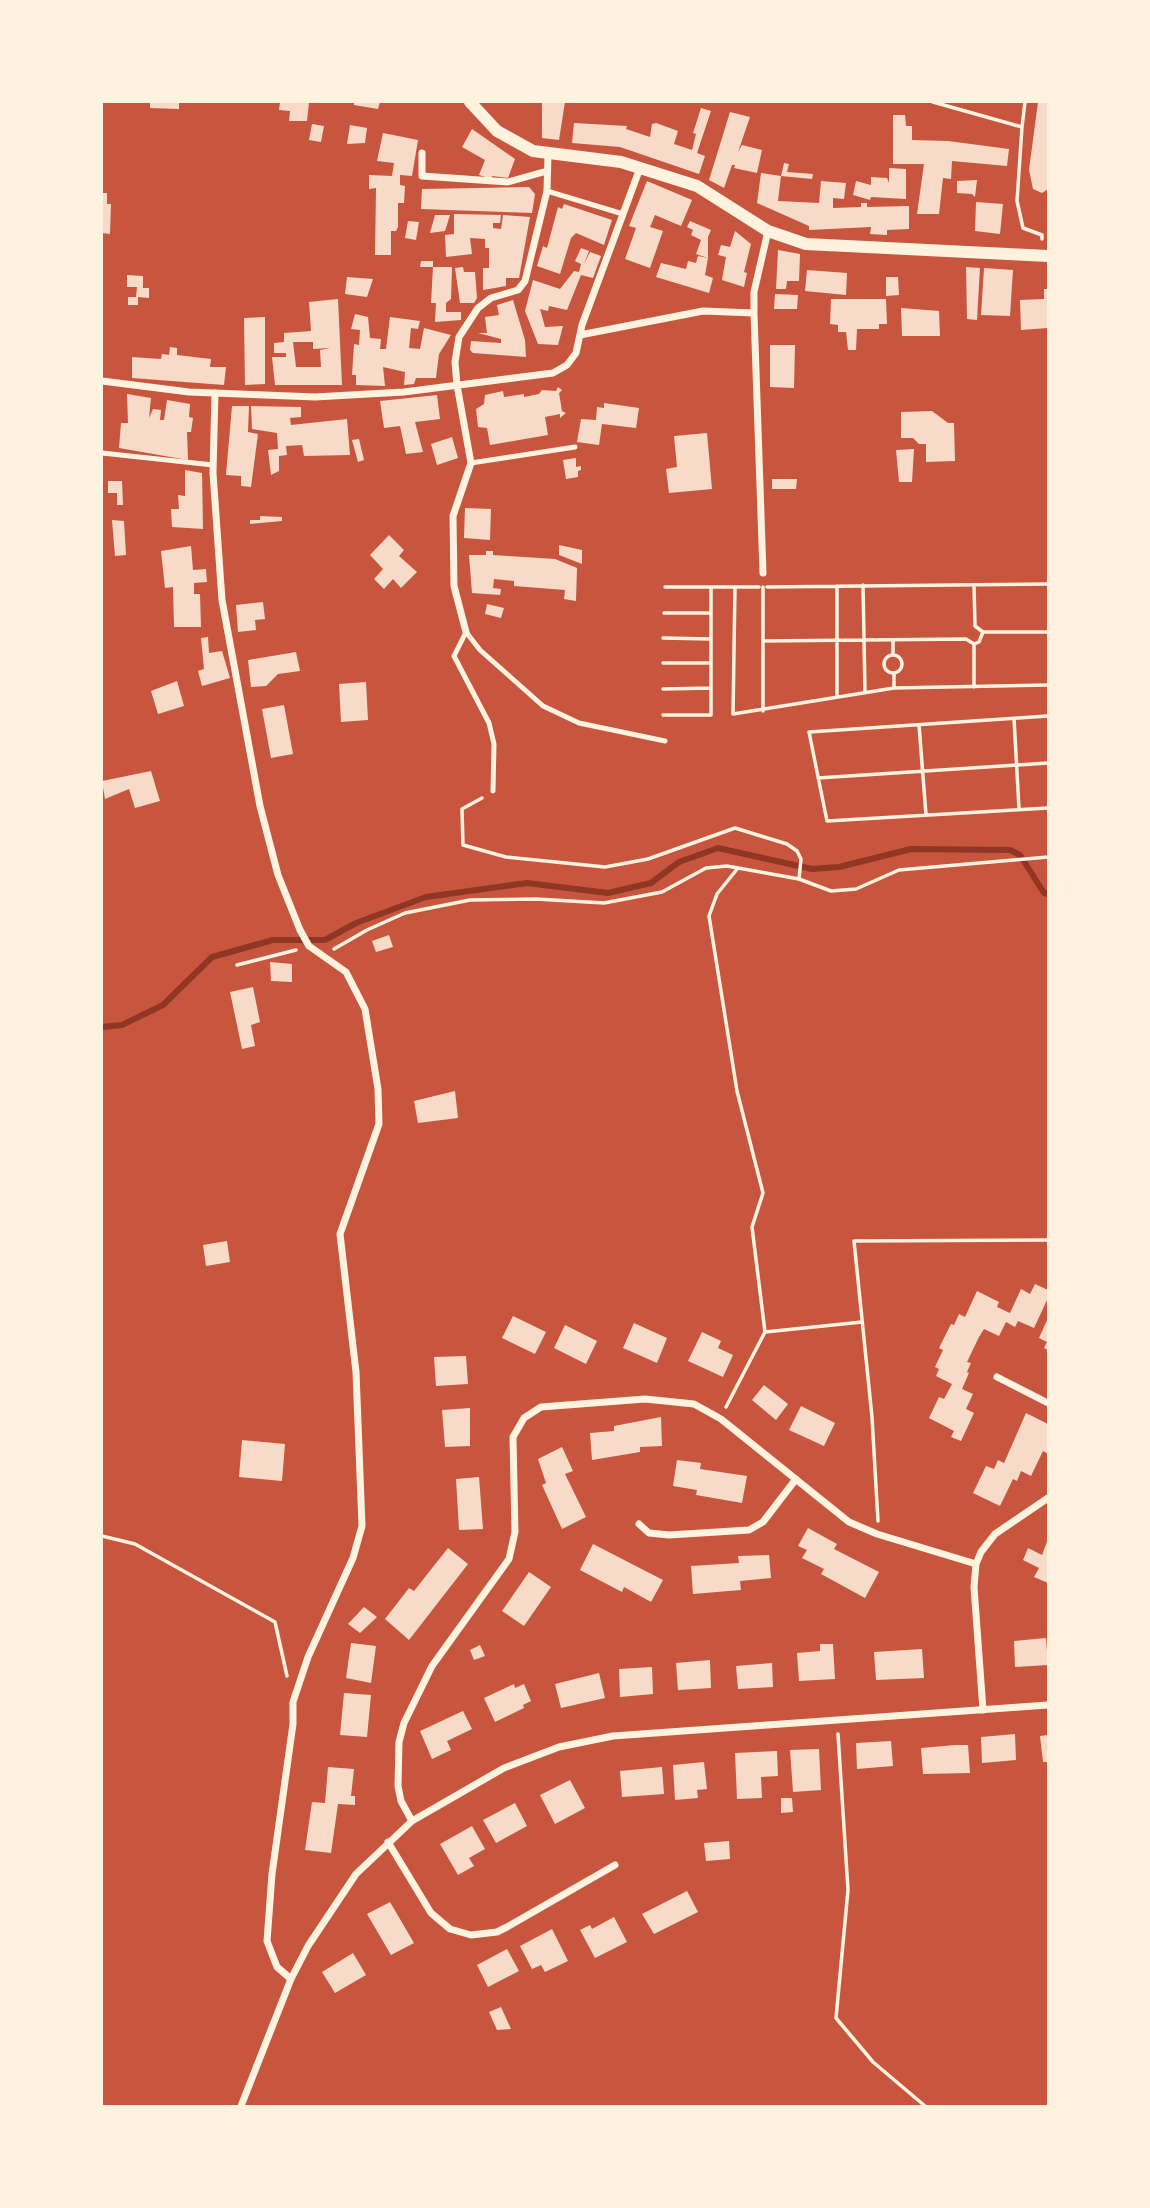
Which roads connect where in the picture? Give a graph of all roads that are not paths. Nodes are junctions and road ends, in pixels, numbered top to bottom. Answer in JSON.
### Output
{"nodes":[{"id":1,"x":470,"y":102,"type":"edge"},
{"id":2,"x":422,"y":153,"type":"dead end"},
{"id":3,"x":548,"y":155,"type":"junction"},
{"id":4,"x":640,"y":168,"type":"junction"},
{"id":5,"x":547,"y":171,"type":"junction"},
{"id":6,"x":547,"y":191,"type":"junction"},
{"id":7,"x":623,"y":214,"type":"junction"},
{"id":8,"x":768,"y":232,"type":"junction"},
{"id":9,"x":1044,"y":255,"type":"edge"},
{"id":10,"x":754,"y":313,"type":"junction"},
{"id":11,"x":580,"y":335,"type":"junction"},
{"id":12,"x":102,"y":381,"type":"edge"},
{"id":13,"x":457,"y":385,"type":"junction"},
{"id":14,"x":215,"y":393,"type":"junction"},
{"id":15,"x":575,"y":447,"type":"dead end"},
{"id":16,"x":102,"y":453,"type":"edge"},
{"id":17,"x":471,"y":463,"type":"junction"},
{"id":18,"x":213,"y":465,"type":"junction"},
{"id":19,"x":763,"y":573,"type":"dead end"},
{"id":20,"x":466,"y":632,"type":"junction"},
{"id":21,"x":665,"y":741,"type":"dead end"},
{"id":22,"x":493,"y":791,"type":"road end"},
{"id":23,"x":997,"y":1377,"type":"dead end"},
{"id":24,"x":1048,"y":1403,"type":"edge"},
{"id":25,"x":796,"y":1479,"type":"junction"},
{"id":26,"x":1048,"y":1498,"type":"edge"},
{"id":27,"x":639,"y":1524,"type":"dead end"},
{"id":28,"x":976,"y":1564,"type":"junction"},
{"id":29,"x":1048,"y":1705,"type":"edge"},
{"id":30,"x":983,"y":1710,"type":"junction"},
{"id":31,"x":412,"y":1821,"type":"junction"},
{"id":32,"x":388,"y":1842,"type":"junction"},
{"id":33,"x":615,"y":1865,"type":"dead end"},
{"id":34,"x":291,"y":1979,"type":"junction"},
{"id":35,"x":241,"y":2106,"type":"edge"}],
"edges":[{"from":1,"to":3,"type":"street"},
{"from":2,"to":5,"type":"street"},
{"from":3,"to":4,"type":"street"},
{"from":3,"to":5,"type":"street"},
{"from":4,"to":7,"type":"street"},
{"from":4,"to":8,"type":"street"},
{"from":5,"to":6,"type":"street"},
{"from":6,"to":7,"type":"lane"},
{"from":6,"to":13,"type":"street"},
{"from":7,"to":11,"type":"street"},
{"from":8,"to":9,"type":"street"},
{"from":8,"to":10,"type":"street"},
{"from":10,"to":11,"type":"street"},
{"from":10,"to":19,"type":"street"},
{"from":11,"to":13,"type":"street"},
{"from":12,"to":14,"type":"street"},
{"from":13,"to":14,"type":"street"},
{"from":13,"to":17,"type":"street"},
{"from":14,"to":18,"type":"street"},
{"from":15,"to":17,"type":"lane"},
{"from":16,"to":18,"type":"lane"},
{"from":17,"to":20,"type":"street"},
{"from":18,"to":34,"type":"street"},
{"from":20,"to":21,"type":"lane"},
{"from":20,"to":22,"type":"lane"},
{"from":23,"to":24,"type":"street"},
{"from":25,"to":27,"type":"street"},
{"from":25,"to":28,"type":"street"},
{"from":25,"to":31,"type":"street"},
{"from":26,"to":28,"type":"street"},
{"from":28,"to":30,"type":"street"},
{"from":29,"to":30,"type":"street"},
{"from":30,"to":31,"type":"street"},
{"from":31,"to":32,"type":"street"},
{"from":32,"to":33,"type":"street"},
{"from":32,"to":34,"type":"street"},
{"from":34,"to":35,"type":"street"}]}
